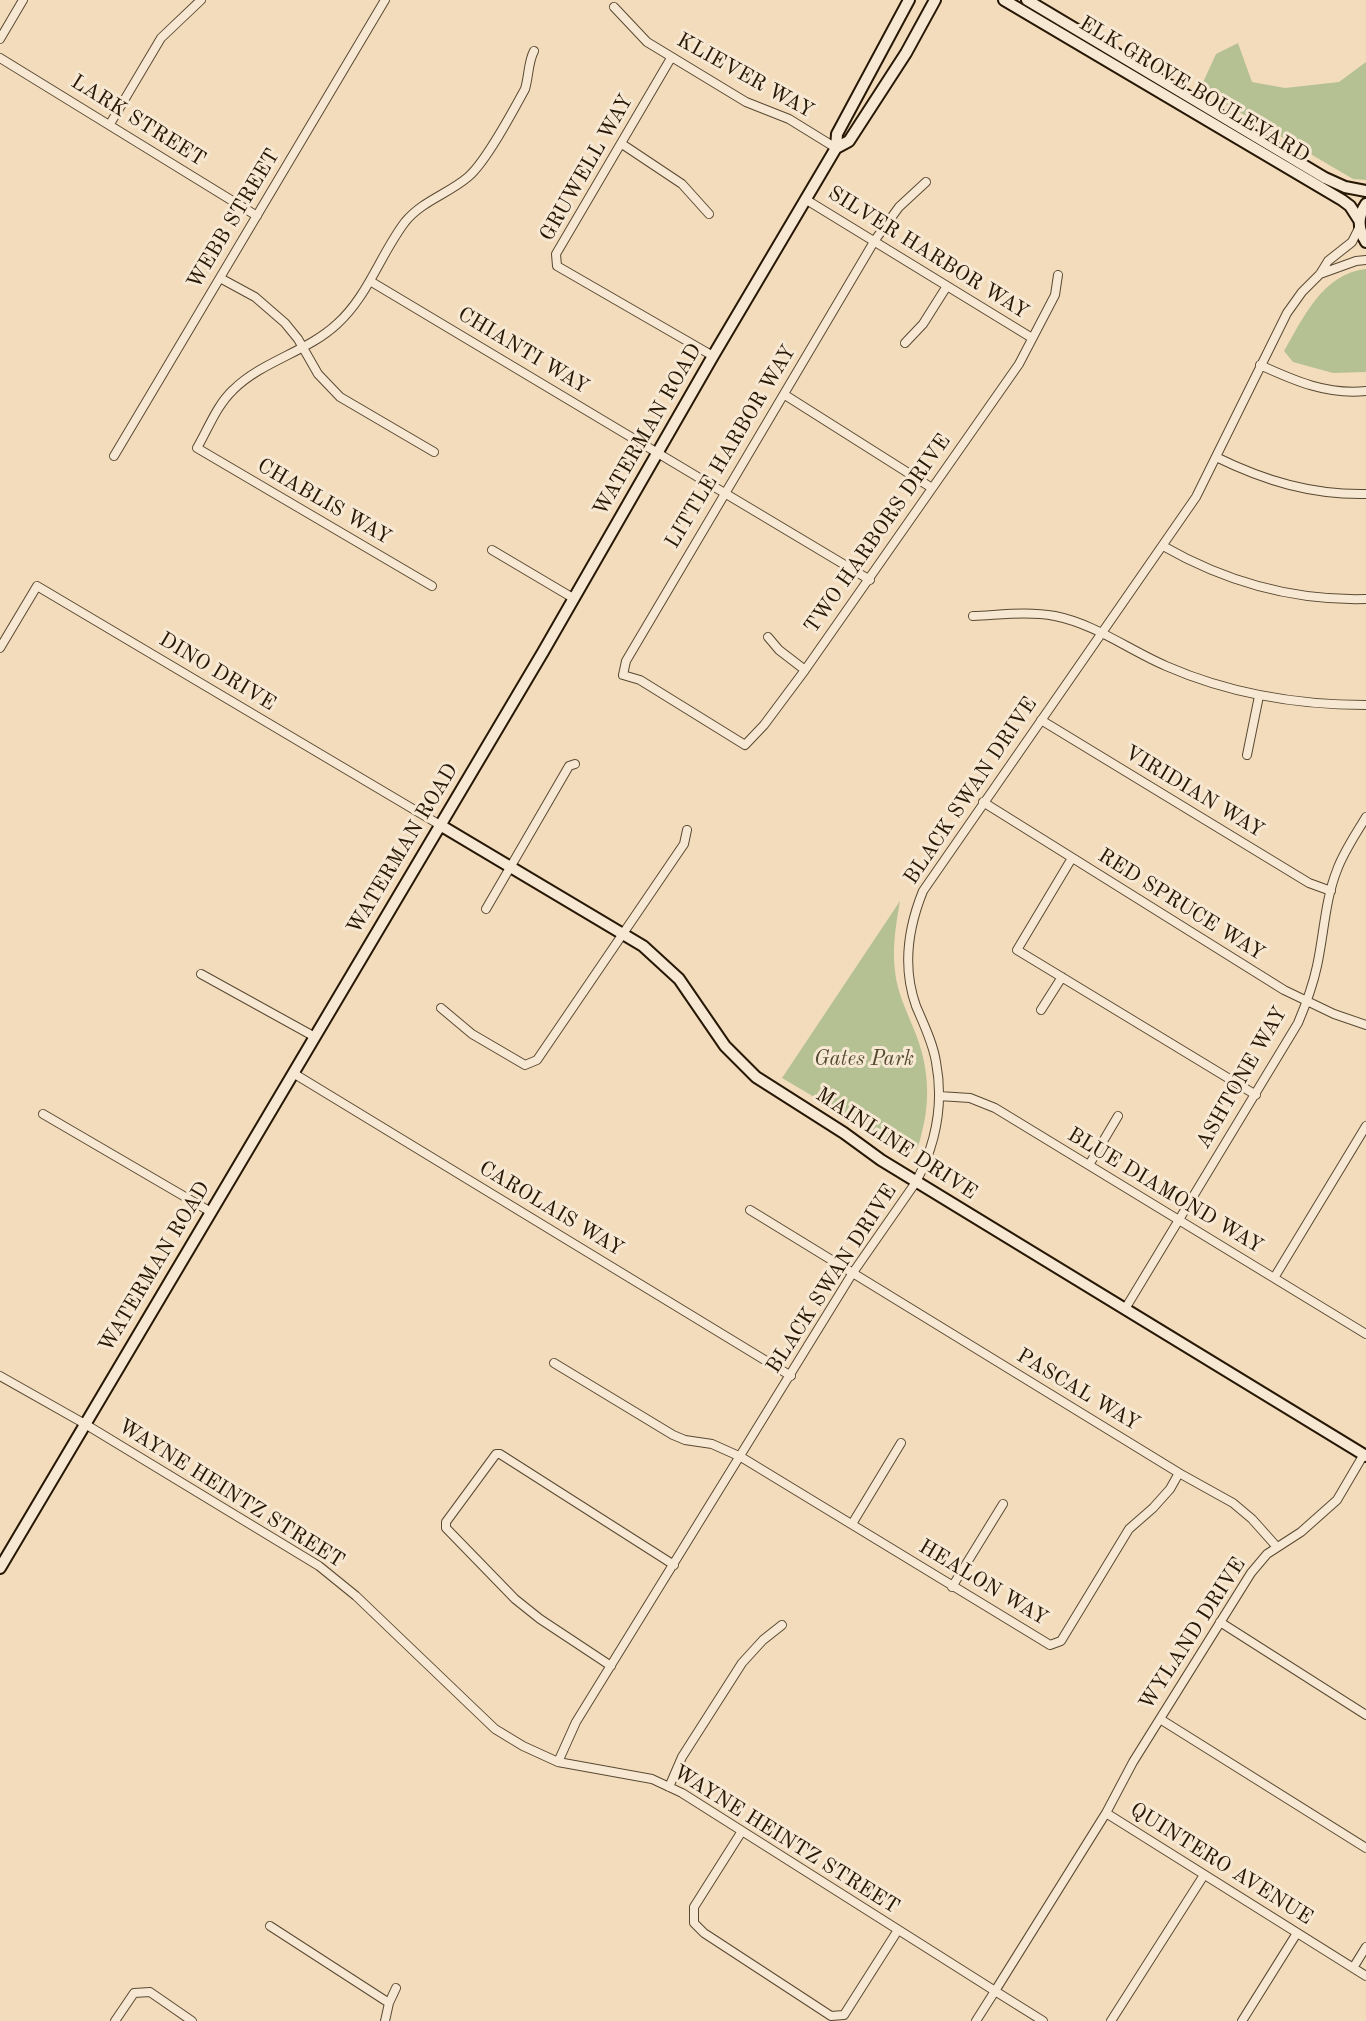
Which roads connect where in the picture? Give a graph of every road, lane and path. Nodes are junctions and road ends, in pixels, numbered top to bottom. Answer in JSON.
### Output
{"nodes":[{"id":1,"x":23,"y":0,"type":"edge"},
{"id":2,"x":201,"y":0,"type":"edge"},
{"id":3,"x":385,"y":0,"type":"edge"},
{"id":4,"x":909,"y":0,"type":"edge"},
{"id":5,"x":935,"y":0,"type":"edge"},
{"id":6,"x":1004,"y":0,"type":"edge"},
{"id":7,"x":1027,"y":0,"type":"edge"},
{"id":8,"x":614,"y":7,"type":"dead end"},
{"id":9,"x":0,"y":39,"type":"edge"},
{"id":10,"x":534,"y":51,"type":"dead end"},
{"id":11,"x":0,"y":58,"type":"edge"},
{"id":12,"x":671,"y":58,"type":"junction"},
{"id":13,"x":110,"y":124,"type":"junction"},
{"id":14,"x":622,"y":144,"type":"junction"},
{"id":15,"x":836,"y":148,"type":"junction"},
{"id":16,"x":926,"y":182,"type":"dead end"},
{"id":17,"x":1366,"y":191,"type":"edge"},
{"id":18,"x":805,"y":199,"type":"junction"},
{"id":19,"x":1366,"y":204,"type":"edge"},
{"id":20,"x":709,"y":214,"type":"dead end"},
{"id":21,"x":257,"y":216,"type":"junction"},
{"id":22,"x":1359,"y":224,"type":"junction"},
{"id":23,"x":875,"y":240,"type":"junction"},
{"id":24,"x":1366,"y":242,"type":"edge"},
{"id":25,"x":1366,"y":260,"type":"edge"},
{"id":26,"x":1320,"y":274,"type":"junction"},
{"id":27,"x":1058,"y":275,"type":"dead end"},
{"id":28,"x":220,"y":278,"type":"junction"},
{"id":29,"x":370,"y":281,"type":"junction"},
{"id":30,"x":947,"y":286,"type":"junction"},
{"id":31,"x":1032,"y":338,"type":"junction"},
{"id":32,"x":905,"y":343,"type":"dead end"},
{"id":33,"x":302,"y":348,"type":"junction"},
{"id":34,"x":713,"y":356,"type":"junction"},
{"id":35,"x":1260,"y":365,"type":"junction"},
{"id":36,"x":1366,"y":391,"type":"edge"},
{"id":37,"x":784,"y":395,"type":"junction"},
{"id":38,"x":434,"y":452,"type":"dead end"},
{"id":39,"x":658,"y":452,"type":"junction"},
{"id":40,"x":114,"y":456,"type":"dead end"},
{"id":41,"x":1216,"y":457,"type":"junction"},
{"id":42,"x":932,"y":488,"type":"junction"},
{"id":43,"x":724,"y":493,"type":"junction"},
{"id":44,"x":1366,"y":494,"type":"edge"},
{"id":45,"x":1163,"y":546,"type":"junction"},
{"id":46,"x":492,"y":550,"type":"dead end"},
{"id":47,"x":870,"y":580,"type":"junction"},
{"id":48,"x":432,"y":586,"type":"dead end"},
{"id":49,"x":573,"y":598,"type":"junction"},
{"id":50,"x":1366,"y":599,"type":"edge"},
{"id":51,"x":973,"y":615,"type":"dead end"},
{"id":52,"x":1102,"y":633,"type":"junction"},
{"id":53,"x":768,"y":637,"type":"dead end"},
{"id":54,"x":0,"y":648,"type":"edge"},
{"id":55,"x":805,"y":670,"type":"junction"},
{"id":56,"x":1259,"y":696,"type":"junction"},
{"id":57,"x":1366,"y":705,"type":"edge"},
{"id":58,"x":1041,"y":720,"type":"junction"},
{"id":59,"x":745,"y":745,"type":"joint"},
{"id":60,"x":1247,"y":755,"type":"dead end"},
{"id":61,"x":575,"y":764,"type":"dead end"},
{"id":62,"x":983,"y":802,"type":"junction"},
{"id":63,"x":1366,"y":817,"type":"edge"},
{"id":64,"x":440,"y":825,"type":"junction"},
{"id":65,"x":687,"y":830,"type":"dead end"},
{"id":66,"x":1072,"y":858,"type":"junction"},
{"id":67,"x":510,"y":866,"type":"junction"},
{"id":68,"x":1330,"y":891,"type":"junction"},
{"id":69,"x":486,"y":909,"type":"dead end"},
{"id":70,"x":624,"y":934,"type":"junction"},
{"id":71,"x":201,"y":974,"type":"dead end"},
{"id":72,"x":1062,"y":977,"type":"junction"},
{"id":73,"x":1307,"y":1002,"type":"junction"},
{"id":74,"x":441,"y":1008,"type":"dead end"},
{"id":75,"x":1041,"y":1010,"type":"dead end"},
{"id":76,"x":1366,"y":1025,"type":"edge"},
{"id":77,"x":315,"y":1037,"type":"junction"},
{"id":78,"x":293,"y":1073,"type":"junction"},
{"id":79,"x":1256,"y":1095,"type":"junction"},
{"id":80,"x":939,"y":1096,"type":"junction"},
{"id":81,"x":43,"y":1114,"type":"dead end"},
{"id":82,"x":1118,"y":1116,"type":"dead end"},
{"id":83,"x":1366,"y":1126,"type":"edge"},
{"id":84,"x":1089,"y":1165,"type":"junction"},
{"id":85,"x":916,"y":1182,"type":"junction"},
{"id":86,"x":750,"y":1210,"type":"dead end"},
{"id":87,"x":211,"y":1212,"type":"junction"},
{"id":88,"x":1179,"y":1220,"type":"junction"},
{"id":89,"x":852,"y":1274,"type":"junction"},
{"id":90,"x":1274,"y":1278,"type":"junction"},
{"id":91,"x":1125,"y":1309,"type":"junction"},
{"id":92,"x":1366,"y":1334,"type":"edge"},
{"id":93,"x":554,"y":1363,"type":"dead end"},
{"id":94,"x":0,"y":1376,"type":"edge"},
{"id":95,"x":791,"y":1376,"type":"junction"},
{"id":96,"x":85,"y":1424,"type":"junction"},
{"id":97,"x":901,"y":1443,"type":"dead end"},
{"id":98,"x":1365,"y":1455,"type":"edge"},
{"id":99,"x":741,"y":1457,"type":"junction"},
{"id":100,"x":1179,"y":1473,"type":"junction"},
{"id":101,"x":1003,"y":1504,"type":"dead end"},
{"id":102,"x":852,"y":1524,"type":"junction"},
{"id":103,"x":1277,"y":1547,"type":"junction"},
{"id":104,"x":674,"y":1565,"type":"junction"},
{"id":105,"x":0,"y":1568,"type":"edge"},
{"id":106,"x":952,"y":1587,"type":"junction"},
{"id":107,"x":1221,"y":1622,"type":"junction"},
{"id":108,"x":782,"y":1625,"type":"dead end"},
{"id":109,"x":611,"y":1666,"type":"junction"},
{"id":110,"x":1366,"y":1715,"type":"edge"},
{"id":111,"x":1160,"y":1719,"type":"junction"},
{"id":112,"x":558,"y":1762,"type":"junction"},
{"id":113,"x":1133,"y":1762,"type":"joint"},
{"id":114,"x":669,"y":1787,"type":"junction"},
{"id":115,"x":1106,"y":1813,"type":"junction"},
{"id":116,"x":742,"y":1831,"type":"junction"},
{"id":117,"x":1366,"y":1848,"type":"edge"},
{"id":118,"x":1204,"y":1875,"type":"junction"},
{"id":119,"x":270,"y":1926,"type":"dead end"},
{"id":120,"x":898,"y":1930,"type":"junction"},
{"id":121,"x":1297,"y":1933,"type":"junction"},
{"id":122,"x":1366,"y":1947,"type":"edge"},
{"id":123,"x":1353,"y":1968,"type":"junction"},
{"id":124,"x":1366,"y":1976,"type":"edge"},
{"id":125,"x":396,"y":1988,"type":"dead end"},
{"id":126,"x":995,"y":1991,"type":"junction"},
{"id":127,"x":389,"y":2003,"type":"junction"},
{"id":128,"x":115,"y":2021,"type":"edge"},
{"id":129,"x":192,"y":2021,"type":"edge"},
{"id":130,"x":385,"y":2021,"type":"edge"},
{"id":131,"x":976,"y":2021,"type":"edge"},
{"id":132,"x":1043,"y":2021,"type":"edge"},
{"id":133,"x":1111,"y":2021,"type":"edge"},
{"id":134,"x":1242,"y":2021,"type":"edge"}],
"edges":[{"from":1,"to":9,"type":"street"},
{"from":2,"to":13,"type":"street"},
{"from":3,"to":21,"type":"street","name":"WEBB STREET"},
{"from":4,"to":15,"type":"main road","name":"WATERMAN ROAD"},
{"from":5,"to":15,"type":"main road","name":"WATERMAN ROAD"},
{"from":6,"to":22,"type":"main road","name":"ELK GROVE BOULEVARD"},
{"from":7,"to":17,"type":"main road","name":"ELK GROVE BOULEVARD"},
{"from":8,"to":12,"type":"street","name":"KLIEVER WAY"},
{"from":10,"to":29,"type":"street"},
{"from":11,"to":13,"type":"street","name":"LARK STREET"},
{"from":12,"to":14,"type":"street","name":"GRUWELL WAY"},
{"from":12,"to":15,"type":"street","name":"KLIEVER WAY"},
{"from":13,"to":21,"type":"street","name":"LARK STREET"},
{"from":14,"to":20,"type":"street"},
{"from":14,"to":34,"type":"street","name":"GRUWELL WAY"},
{"from":15,"to":18,"type":"main road","name":"WATERMAN ROAD"},
{"from":16,"to":23,"type":"street","name":"LITTLE HARBOR WAY"},
{"from":18,"to":23,"type":"street","name":"SILVER HARBOR WAY"},
{"from":18,"to":34,"type":"main road","name":"WATERMAN ROAD"},
{"from":19,"to":22,"type":"main road"},
{"from":21,"to":28,"type":"street","name":"WEBB STREET"},
{"from":22,"to":24,"type":"main road","name":"ELK GROVE BOULEVARD"},
{"from":22,"to":26,"type":"street","name":"BLACK SWAN DRIVE"},
{"from":23,"to":30,"type":"street","name":"SILVER HARBOR WAY"},
{"from":23,"to":37,"type":"street","name":"LITTLE HARBOR WAY"},
{"from":25,"to":26,"type":"street","name":"BLACK SWAN DRIVE"},
{"from":26,"to":35,"type":"street","name":"BLACK SWAN DRIVE"},
{"from":27,"to":31,"type":"street","name":"TWO HARBORS DRIVE"},
{"from":28,"to":33,"type":"street"},
{"from":28,"to":40,"type":"street","name":"WEBB STREET"},
{"from":29,"to":33,"type":"street"},
{"from":29,"to":39,"type":"street","name":"CHIANTI WAY"},
{"from":30,"to":31,"type":"street","name":"SILVER HARBOR WAY"},
{"from":30,"to":32,"type":"street"},
{"from":31,"to":42,"type":"street","name":"TWO HARBORS DRIVE"},
{"from":33,"to":38,"type":"street"},
{"from":33,"to":48,"type":"street","name":"CHABLIS WAY"},
{"from":34,"to":39,"type":"main road","name":"WATERMAN ROAD"},
{"from":35,"to":36,"type":"street"},
{"from":35,"to":41,"type":"street","name":"BLACK SWAN DRIVE"},
{"from":37,"to":42,"type":"street"},
{"from":37,"to":43,"type":"street","name":"LITTLE HARBOR WAY"},
{"from":39,"to":43,"type":"street","name":"CHIANTI WAY"},
{"from":39,"to":49,"type":"main road","name":"WATERMAN ROAD"},
{"from":41,"to":44,"type":"street"},
{"from":41,"to":45,"type":"street","name":"BLACK SWAN DRIVE"},
{"from":42,"to":47,"type":"street","name":"TWO HARBORS DRIVE"},
{"from":43,"to":47,"type":"street","name":"CHIANTI WAY"},
{"from":43,"to":59,"type":"street","name":"LITTLE HARBOR WAY"},
{"from":45,"to":50,"type":"street"},
{"from":45,"to":52,"type":"street","name":"BLACK SWAN DRIVE"},
{"from":46,"to":49,"type":"street"},
{"from":47,"to":55,"type":"street","name":"TWO HARBORS DRIVE"},
{"from":49,"to":64,"type":"main road","name":"WATERMAN ROAD"},
{"from":51,"to":52,"type":"street"},
{"from":52,"to":56,"type":"street"},
{"from":52,"to":58,"type":"street","name":"BLACK SWAN DRIVE"},
{"from":53,"to":55,"type":"street"},
{"from":54,"to":64,"type":"street","name":"DINO DRIVE"},
{"from":55,"to":59,"type":"street","name":"TWO HARBORS DRIVE"},
{"from":56,"to":57,"type":"street"},
{"from":56,"to":60,"type":"street"},
{"from":58,"to":62,"type":"street","name":"BLACK SWAN DRIVE"},
{"from":58,"to":68,"type":"street","name":"VIRIDIAN WAY"},
{"from":61,"to":67,"type":"street"},
{"from":62,"to":66,"type":"street","name":"RED SPRUCE WAY"},
{"from":62,"to":80,"type":"street","name":"BLACK SWAN DRIVE"},
{"from":63,"to":68,"type":"street","name":"ASHTONE WAY"},
{"from":64,"to":67,"type":"main road","name":"MAINLINE DRIVE"},
{"from":64,"to":77,"type":"main road","name":"WATERMAN ROAD"},
{"from":65,"to":70,"type":"street"},
{"from":66,"to":72,"type":"street"},
{"from":66,"to":73,"type":"street","name":"RED SPRUCE WAY"},
{"from":67,"to":69,"type":"street"},
{"from":67,"to":70,"type":"main road","name":"MAINLINE DRIVE"},
{"from":68,"to":73,"type":"street","name":"ASHTONE WAY"},
{"from":70,"to":74,"type":"street"},
{"from":70,"to":85,"type":"main road","name":"MAINLINE DRIVE"},
{"from":71,"to":77,"type":"street"},
{"from":72,"to":75,"type":"street"},
{"from":72,"to":79,"type":"street"},
{"from":73,"to":76,"type":"street","name":"RED SPRUCE WAY"},
{"from":73,"to":79,"type":"street","name":"ASHTONE WAY"},
{"from":77,"to":78,"type":"main road","name":"WATERMAN ROAD"},
{"from":78,"to":87,"type":"main road","name":"WATERMAN ROAD"},
{"from":78,"to":95,"type":"street","name":"CAROLAIS WAY"},
{"from":79,"to":88,"type":"street","name":"ASHTONE WAY"},
{"from":80,"to":84,"type":"street","name":"BLUE DIAMOND WAY"},
{"from":80,"to":85,"type":"street","name":"BLACK SWAN DRIVE"},
{"from":81,"to":87,"type":"street"},
{"from":82,"to":84,"type":"street"},
{"from":83,"to":90,"type":"street"},
{"from":84,"to":88,"type":"street","name":"BLUE DIAMOND WAY"},
{"from":85,"to":89,"type":"street","name":"BLACK SWAN DRIVE"},
{"from":85,"to":91,"type":"main road","name":"MAINLINE DRIVE"},
{"from":86,"to":89,"type":"street","name":"PASCAL WAY"},
{"from":87,"to":96,"type":"main road","name":"WATERMAN ROAD"},
{"from":88,"to":90,"type":"street","name":"BLUE DIAMOND WAY"},
{"from":88,"to":91,"type":"street","name":"ASHTONE WAY"},
{"from":89,"to":95,"type":"street","name":"BLACK SWAN DRIVE"},
{"from":89,"to":100,"type":"street","name":"PASCAL WAY"},
{"from":90,"to":92,"type":"street","name":"BLUE DIAMOND WAY"},
{"from":91,"to":98,"type":"main road","name":"MAINLINE DRIVE"},
{"from":93,"to":99,"type":"street","name":"HEALON WAY"},
{"from":94,"to":96,"type":"street","name":"WAYNE HEINTZ STREET"},
{"from":95,"to":99,"type":"street","name":"BLACK SWAN DRIVE"},
{"from":96,"to":105,"type":"main road","name":"WATERMAN ROAD"},
{"from":96,"to":112,"type":"street","name":"WAYNE HEINTZ STREET"},
{"from":97,"to":102,"type":"street"},
{"from":98,"to":103,"type":"street","name":"WYLAND DRIVE"},
{"from":99,"to":102,"type":"street","name":"HEALON WAY"},
{"from":99,"to":104,"type":"street","name":"BLACK SWAN DRIVE"},
{"from":100,"to":103,"type":"street","name":"PASCAL WAY"},
{"from":100,"to":106,"type":"street","name":"HEALON WAY"},
{"from":101,"to":106,"type":"street"},
{"from":102,"to":106,"type":"street","name":"HEALON WAY"},
{"from":103,"to":107,"type":"street","name":"WYLAND DRIVE"},
{"from":104,"to":109,"type":"street","name":"BLACK SWAN DRIVE"},
{"from":104,"to":109,"type":"street"},
{"from":107,"to":110,"type":"street"},
{"from":107,"to":111,"type":"street","name":"WYLAND DRIVE"},
{"from":108,"to":114,"type":"street"},
{"from":109,"to":112,"type":"street","name":"BLACK SWAN DRIVE"},
{"from":111,"to":113,"type":"street","name":"WYLAND DRIVE"},
{"from":111,"to":117,"type":"street"},
{"from":112,"to":114,"type":"street","name":"WAYNE HEINTZ STREET"},
{"from":113,"to":115,"type":"street","name":"QUINTERO AVENUE"},
{"from":114,"to":116,"type":"street","name":"WAYNE HEINTZ STREET"},
{"from":115,"to":118,"type":"street","name":"QUINTERO AVENUE"},
{"from":115,"to":126,"type":"street"},
{"from":116,"to":120,"type":"street","name":"WAYNE HEINTZ STREET"},
{"from":116,"to":120,"type":"street"},
{"from":118,"to":121,"type":"street","name":"QUINTERO AVENUE"},
{"from":118,"to":133,"type":"street"},
{"from":119,"to":127,"type":"street"},
{"from":120,"to":126,"type":"street","name":"WAYNE HEINTZ STREET"},
{"from":121,"to":123,"type":"street","name":"QUINTERO AVENUE"},
{"from":121,"to":134,"type":"street"},
{"from":122,"to":123,"type":"street"},
{"from":123,"to":124,"type":"street","name":"QUINTERO AVENUE"},
{"from":125,"to":127,"type":"street"},
{"from":126,"to":131,"type":"street"},
{"from":126,"to":132,"type":"street","name":"WAYNE HEINTZ STREET"},
{"from":127,"to":130,"type":"street"},
{"from":128,"to":129,"type":"street"}]}
